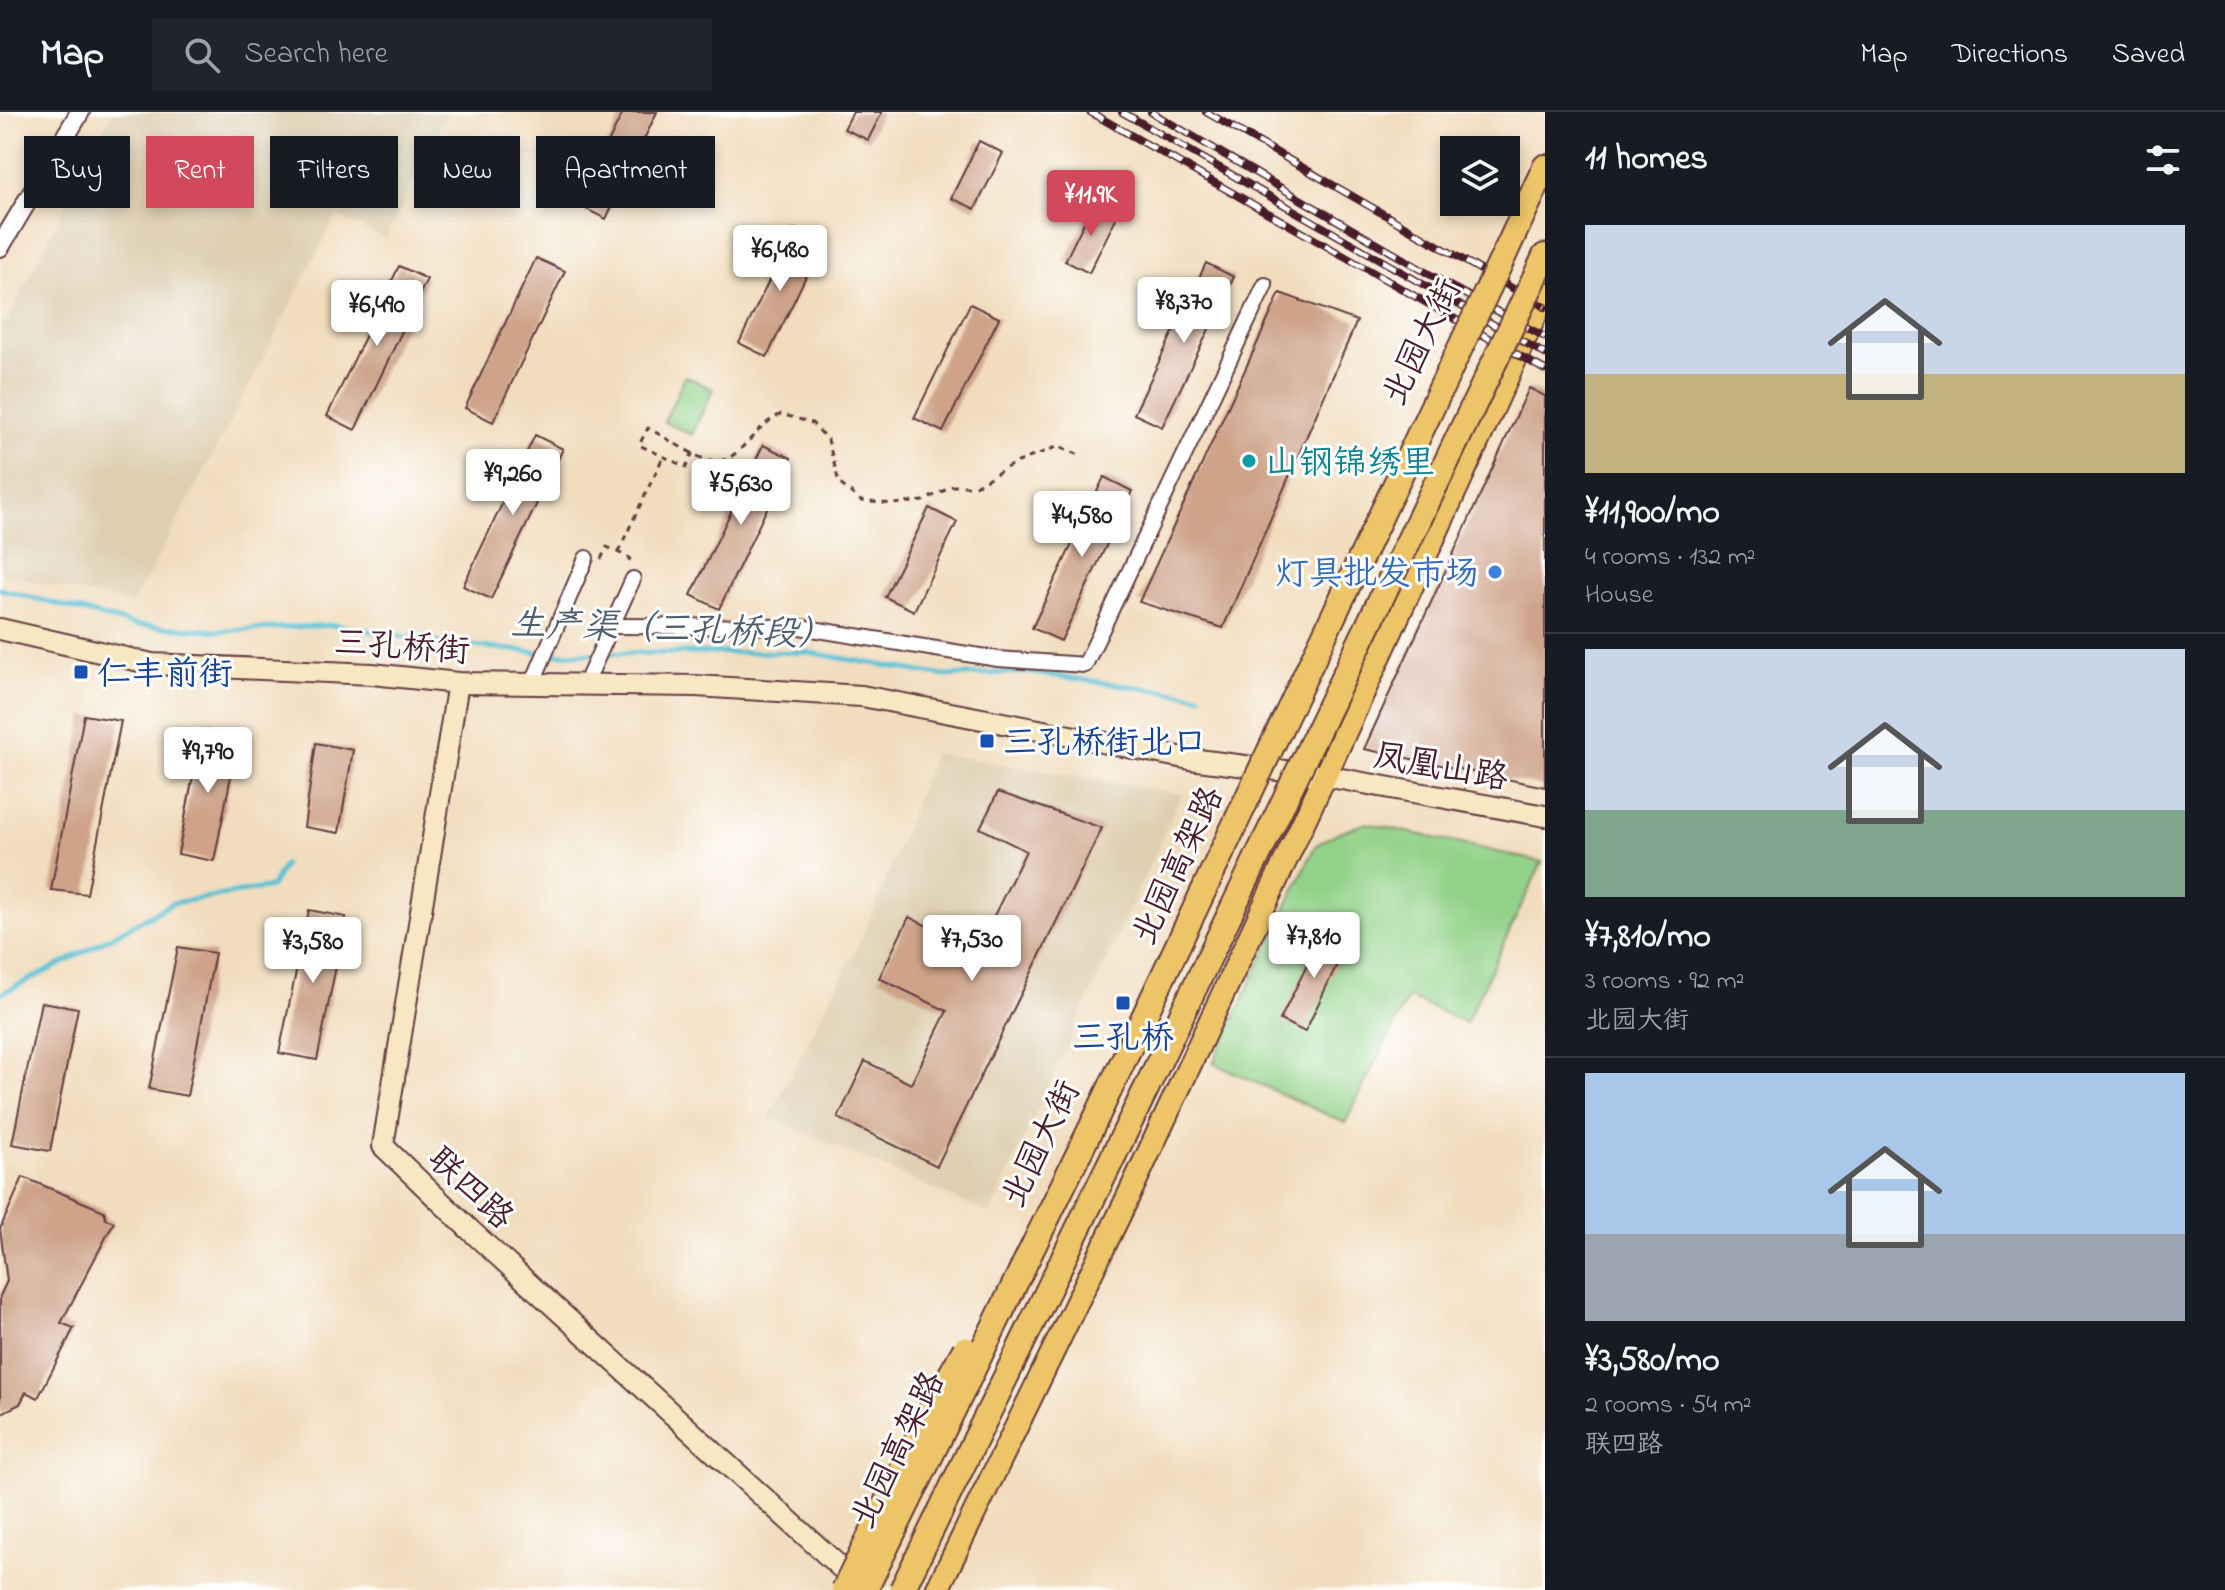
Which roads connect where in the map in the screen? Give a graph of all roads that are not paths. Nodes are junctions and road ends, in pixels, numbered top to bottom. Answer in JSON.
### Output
{"nodes":[{"id":1,"x":80,"y":112,"type":"edge"},
{"id":2,"x":1545,"y":165,"type":"edge"},
{"id":3,"x":0,"y":247,"type":"edge"},
{"id":4,"x":1543,"y":273,"type":"edge"},
{"id":5,"x":1265,"y":285,"type":"dead end"},
{"id":6,"x":586,"y":558,"type":"dead end"},
{"id":7,"x":633,"y":579,"type":"dead end"},
{"id":8,"x":612,"y":626,"type":"junction"},
{"id":9,"x":0,"y":629,"type":"edge"},
{"id":10,"x":458,"y":683,"type":"junction"},
{"id":11,"x":532,"y":684,"type":"junction"},
{"id":12,"x":585,"y":685,"type":"junction"},
{"id":13,"x":1252,"y":768,"type":"junction"},
{"id":14,"x":1325,"y":776,"type":"junction"},
{"id":15,"x":1545,"y":816,"type":"edge"},
{"id":16,"x":859,"y":1590,"type":"edge"},
{"id":17,"x":902,"y":1590,"type":"edge"},
{"id":18,"x":937,"y":1590,"type":"edge"}],
"edges":[{"from":1,"to":3,"type":"street"},
{"from":2,"to":13,"type":"main road","name":"北园大街"},
{"from":2,"to":16,"type":"highway","name":"北园高架路","bridge":true},
{"from":4,"to":14,"type":"main road"},
{"from":4,"to":17,"type":"highway","name":"北园高架路","bridge":true},
{"from":5,"to":8,"type":"street"},
{"from":6,"to":11,"type":"street"},
{"from":7,"to":8,"type":"street"},
{"from":8,"to":12,"type":"street"},
{"from":9,"to":10,"type":"main road","name":"三孔桥街"},
{"from":10,"to":11,"type":"main road","name":"三孔桥街"},
{"from":10,"to":16,"type":"main road","name":"联四路"},
{"from":11,"to":12,"type":"main road","name":"三孔桥街"},
{"from":12,"to":13,"type":"main road","name":"三孔桥街"},
{"from":13,"to":14,"type":"main road","name":"三孔桥街"},
{"from":13,"to":16,"type":"main road","name":"北园大街"},
{"from":14,"to":15,"type":"main road","name":"凤凰山路"},
{"from":14,"to":18,"type":"main road"}]}
